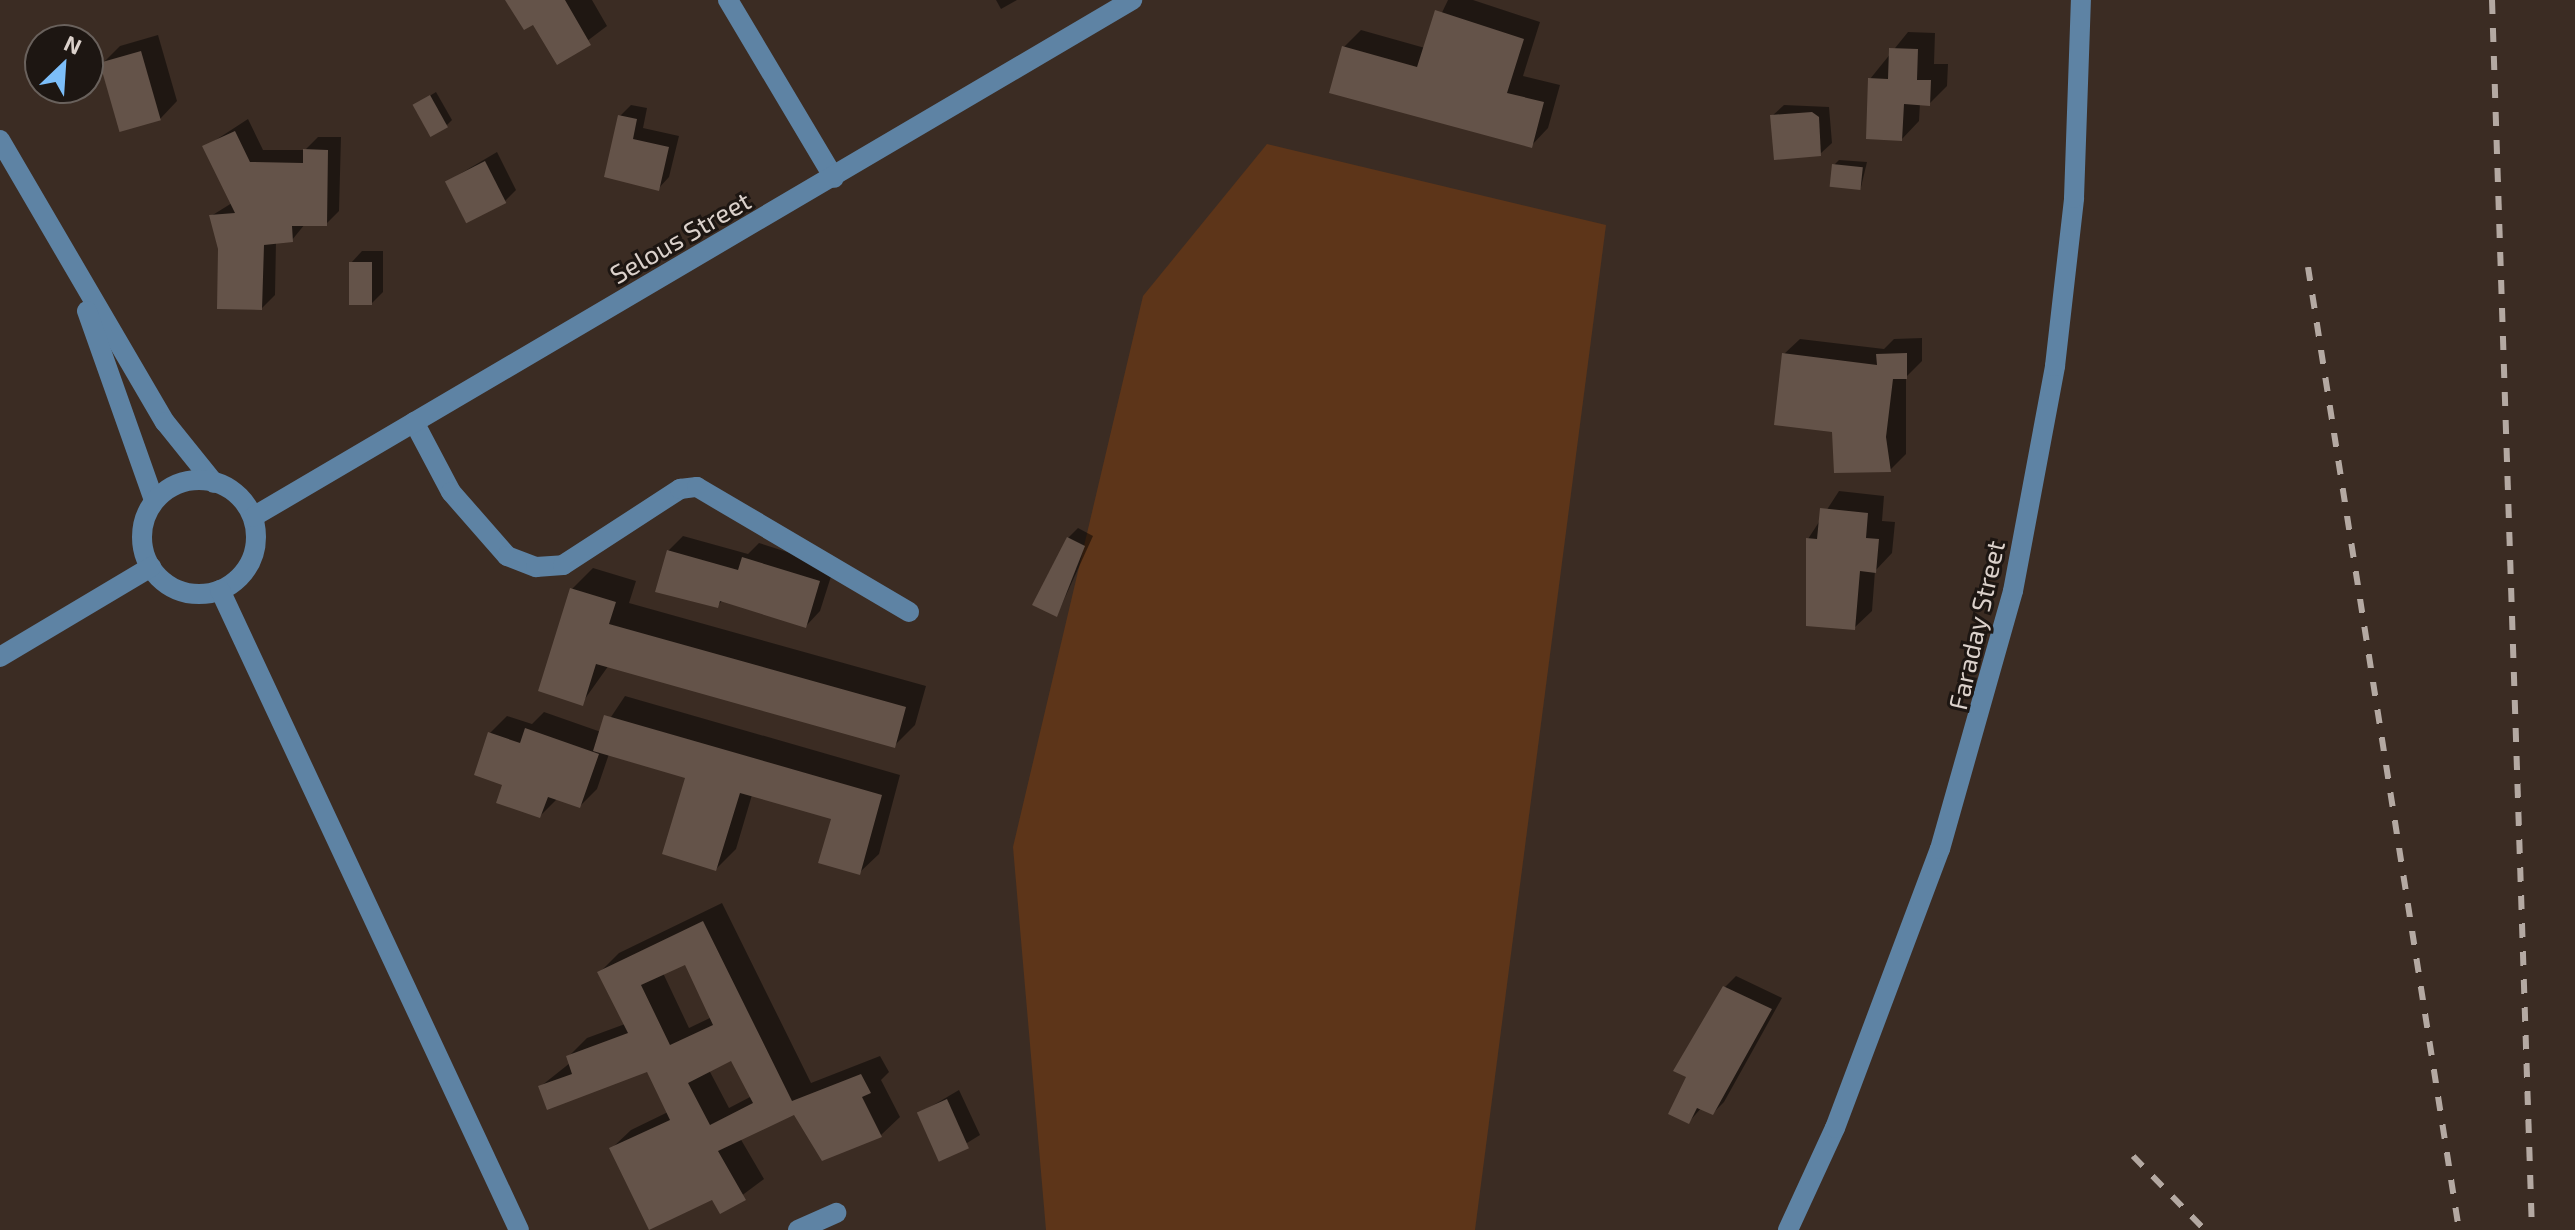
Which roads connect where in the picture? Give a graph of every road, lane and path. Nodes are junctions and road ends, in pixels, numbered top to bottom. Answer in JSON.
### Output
{"nodes":[{"id":1,"x":728,"y":0,"type":"edge"},
{"id":2,"x":1132,"y":0,"type":"edge"},
{"id":3,"x":2081,"y":0,"type":"edge"},
{"id":4,"x":0,"y":140,"type":"edge"},
{"id":5,"x":834,"y":178,"type":"junction"},
{"id":6,"x":76,"y":277,"type":"junction"},
{"id":7,"x":414,"y":422,"type":"junction"},
{"id":8,"x":214,"y":483,"type":"junction"},
{"id":9,"x":154,"y":500,"type":"junction"},
{"id":10,"x":253,"y":517,"type":"junction"},
{"id":11,"x":151,"y":567,"type":"junction"},
{"id":12,"x":220,"y":590,"type":"junction"},
{"id":13,"x":909,"y":612,"type":"dead end"},
{"id":14,"x":0,"y":657,"type":"edge"},
{"id":15,"x":836,"y":1213,"type":"dead end"},
{"id":16,"x":519,"y":1230,"type":"edge"},
{"id":17,"x":798,"y":1230,"type":"edge"},
{"id":18,"x":1788,"y":1230,"type":"edge"}],
"edges":[{"from":1,"to":5,"type":"street"},
{"from":2,"to":5,"type":"street","name":"Selous Street"},
{"from":3,"to":18,"type":"street","name":"Faraday Street"},
{"from":4,"to":6,"type":"street"},
{"from":5,"to":7,"type":"street","name":"Selous Street"},
{"from":6,"to":8,"type":"street"},
{"from":6,"to":9,"type":"street"},
{"from":7,"to":10,"type":"street","name":"Selous Street"},
{"from":7,"to":13,"type":"street"},
{"from":8,"to":9,"type":"street"},
{"from":8,"to":10,"type":"street"},
{"from":9,"to":11,"type":"street"},
{"from":10,"to":12,"type":"street"},
{"from":11,"to":12,"type":"street"},
{"from":11,"to":14,"type":"street"},
{"from":12,"to":16,"type":"street"},
{"from":15,"to":17,"type":"street"}]}
